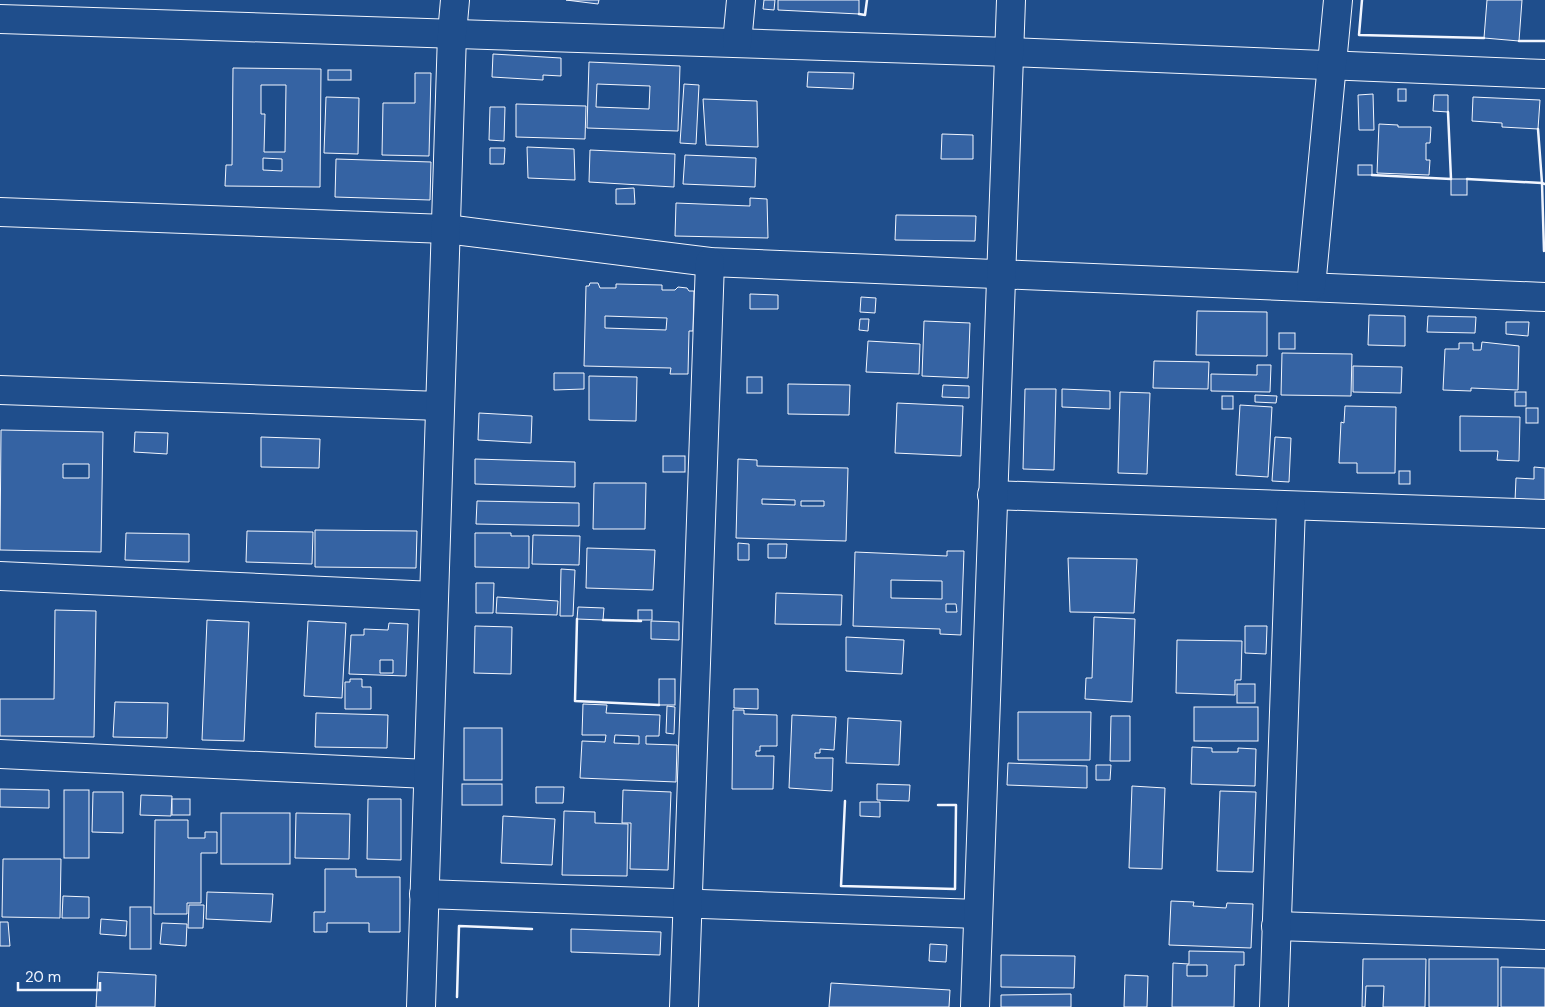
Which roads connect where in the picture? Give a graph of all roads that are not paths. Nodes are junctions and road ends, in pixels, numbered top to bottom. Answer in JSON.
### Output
{"nodes":[{"id":1,"x":455,"y":0,"type":"edge"},
{"id":2,"x":741,"y":0,"type":"edge"},
{"id":3,"x":1011,"y":0,"type":"edge"},
{"id":4,"x":1338,"y":0,"type":"edge"},
{"id":5,"x":0,"y":19,"type":"edge"},
{"id":6,"x":452,"y":34,"type":"junction"},
{"id":7,"x":737,"y":42,"type":"junction"},
{"id":8,"x":1008,"y":52,"type":"junction"},
{"id":9,"x":1332,"y":66,"type":"junction"},
{"id":10,"x":1545,"y":74,"type":"edge"},
{"id":11,"x":0,"y":212,"type":"edge"},
{"id":12,"x":446,"y":229,"type":"junction"},
{"id":13,"x":710,"y":262,"type":"junction"},
{"id":14,"x":1000,"y":274,"type":"junction"},
{"id":15,"x":1311,"y":287,"type":"junction"},
{"id":16,"x":1545,"y":297,"type":"edge"},
{"id":17,"x":0,"y":390,"type":"edge"},
{"id":18,"x":440,"y":406,"type":"junction"},
{"id":19,"x":992,"y":495,"type":"junction"},
{"id":20,"x":1291,"y":506,"type":"junction"},
{"id":21,"x":1545,"y":514,"type":"edge"},
{"id":22,"x":0,"y":576,"type":"edge"},
{"id":23,"x":434,"y":596,"type":"junction"},
{"id":24,"x":0,"y":754,"type":"edge"},
{"id":25,"x":428,"y":774,"type":"junction"},
{"id":26,"x":424,"y":894,"type":"junction"},
{"id":27,"x":687,"y":904,"type":"junction"},
{"id":28,"x":978,"y":914,"type":"junction"},
{"id":29,"x":1276,"y":926,"type":"junction"},
{"id":30,"x":1545,"y":935,"type":"edge"},
{"id":31,"x":421,"y":1007,"type":"edge"},
{"id":32,"x":684,"y":1007,"type":"edge"},
{"id":33,"x":975,"y":1007,"type":"edge"},
{"id":34,"x":1274,"y":1007,"type":"edge"}],
"edges":[{"from":1,"to":6,"type":"street"},
{"from":2,"to":7,"type":"street"},
{"from":3,"to":8,"type":"street"},
{"from":4,"to":9,"type":"street"},
{"from":5,"to":6,"type":"street"},
{"from":6,"to":7,"type":"street"},
{"from":6,"to":12,"type":"street"},
{"from":7,"to":8,"type":"street"},
{"from":8,"to":9,"type":"street"},
{"from":8,"to":14,"type":"street"},
{"from":9,"to":10,"type":"street"},
{"from":9,"to":15,"type":"street"},
{"from":11,"to":12,"type":"street"},
{"from":12,"to":13,"type":"street"},
{"from":12,"to":18,"type":"street"},
{"from":13,"to":14,"type":"street"},
{"from":13,"to":27,"type":"street"},
{"from":14,"to":15,"type":"street"},
{"from":14,"to":19,"type":"street"},
{"from":15,"to":16,"type":"street"},
{"from":17,"to":18,"type":"street"},
{"from":18,"to":23,"type":"street"},
{"from":19,"to":20,"type":"street"},
{"from":19,"to":28,"type":"street"},
{"from":20,"to":21,"type":"street"},
{"from":20,"to":29,"type":"street"},
{"from":22,"to":23,"type":"street"},
{"from":23,"to":25,"type":"street"},
{"from":24,"to":25,"type":"street"},
{"from":25,"to":26,"type":"street"},
{"from":26,"to":27,"type":"street"},
{"from":26,"to":31,"type":"street"},
{"from":27,"to":28,"type":"street"},
{"from":27,"to":32,"type":"street"},
{"from":28,"to":33,"type":"street"},
{"from":29,"to":30,"type":"street"},
{"from":29,"to":34,"type":"street"}]}
